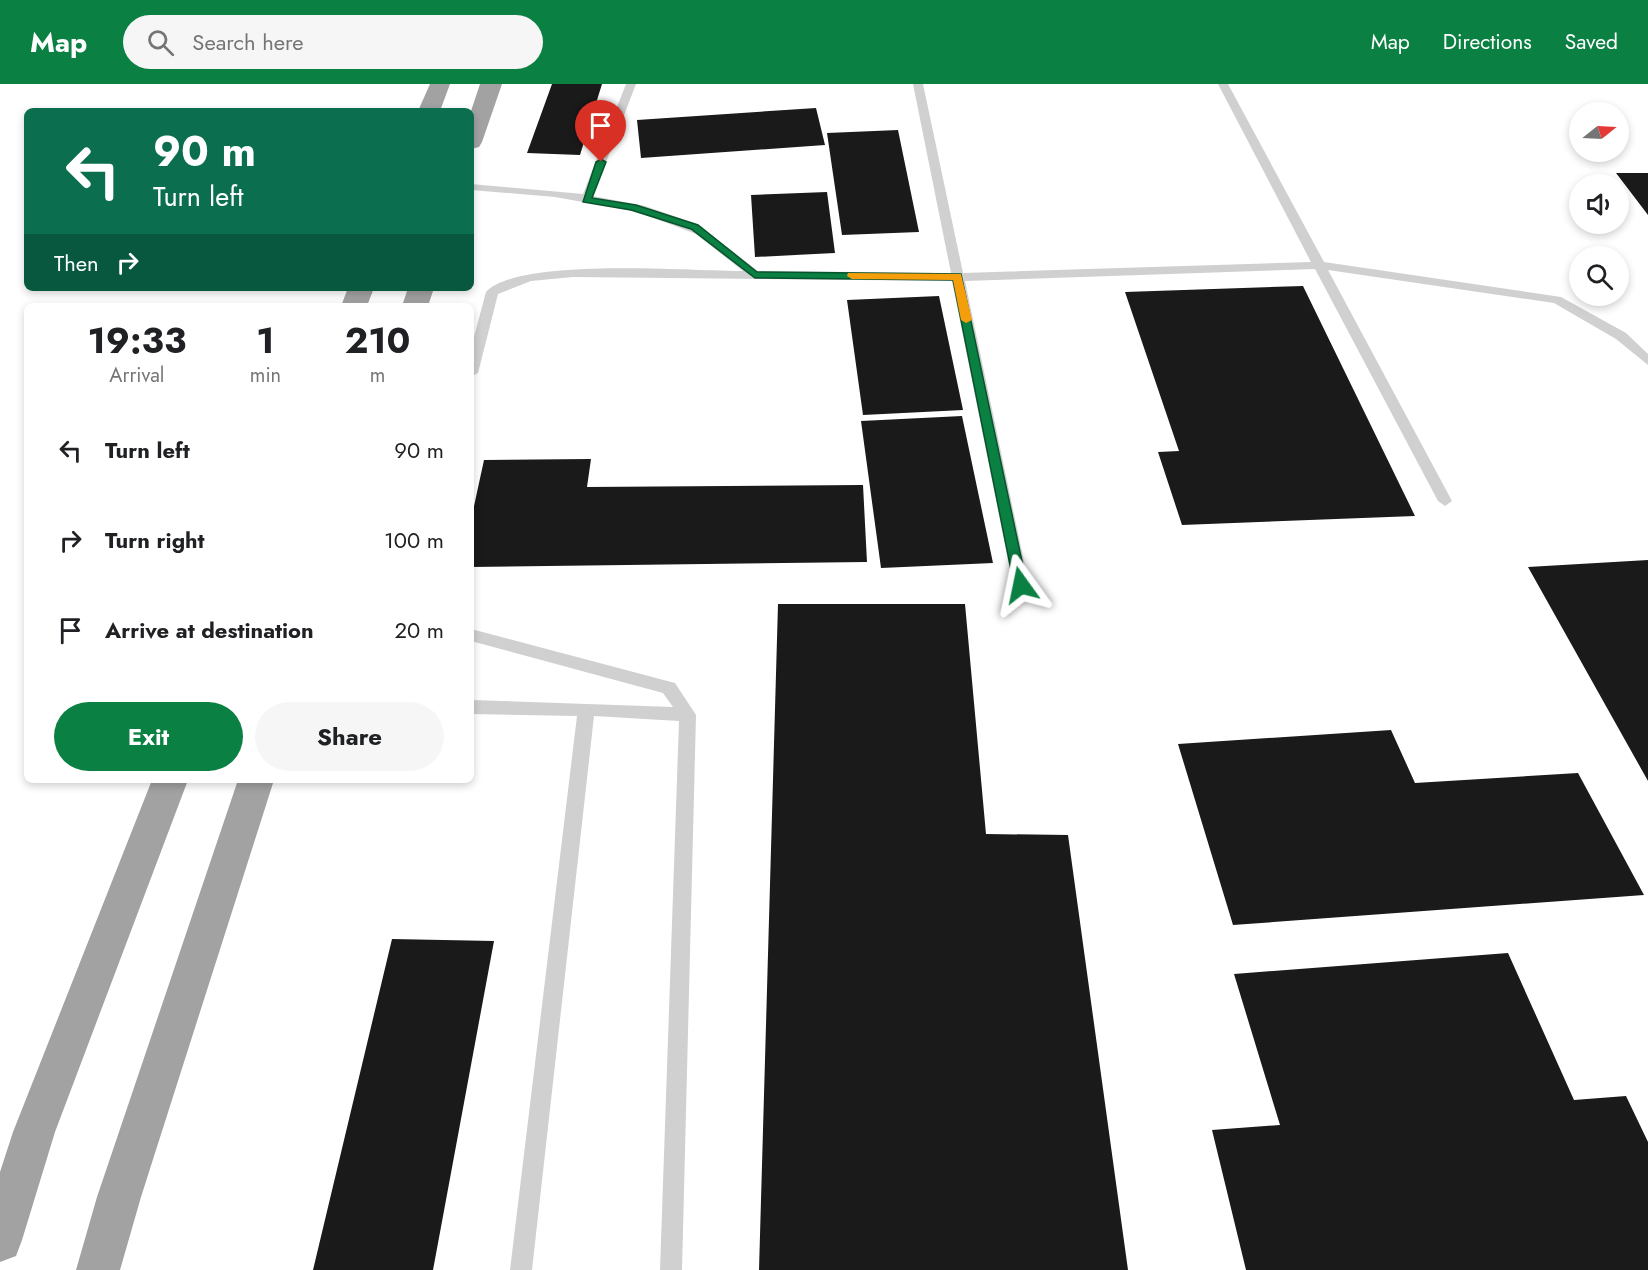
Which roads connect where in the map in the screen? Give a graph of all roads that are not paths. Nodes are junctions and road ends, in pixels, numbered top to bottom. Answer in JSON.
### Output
{"nodes":[{"id":1,"x":440,"y":84,"type":"edge"},
{"id":2,"x":491,"y":84,"type":"edge"},
{"id":3,"x":631,"y":84,"type":"edge"},
{"id":4,"x":918,"y":84,"type":"edge"},
{"id":5,"x":1223,"y":84,"type":"edge"},
{"id":6,"x":430,"y":108,"type":"edge"},
{"id":7,"x":474,"y":133,"type":"edge"},
{"id":8,"x":474,"y":187,"type":"edge"},
{"id":9,"x":586,"y":200,"type":"junction"},
{"id":10,"x":1320,"y":265,"type":"junction"},
{"id":11,"x":755,"y":275,"type":"junction"},
{"id":12,"x":958,"y":277,"type":"junction"},
{"id":13,"x":474,"y":361,"type":"edge"},
{"id":14,"x":1648,"y":361,"type":"edge"},
{"id":15,"x":1444,"y":501,"type":"dead end"},
{"id":16,"x":1021,"y":585,"type":"dead end"},
{"id":17,"x":474,"y":636,"type":"edge"},
{"id":18,"x":474,"y":707,"type":"edge"},
{"id":19,"x":586,"y":709,"type":"junction"},
{"id":20,"x":688,"y":715,"type":"junction"},
{"id":21,"x":169,"y":783,"type":"edge"},
{"id":22,"x":255,"y":783,"type":"edge"},
{"id":23,"x":0,"y":1240,"type":"edge"},
{"id":24,"x":98,"y":1270,"type":"edge"},
{"id":25,"x":522,"y":1270,"type":"edge"},
{"id":26,"x":671,"y":1270,"type":"edge"}],
"edges":[{"from":1,"to":6,"type":"highway"},
{"from":2,"to":7,"type":"highway"},
{"from":3,"to":9,"type":"lane"},
{"from":4,"to":12,"type":"lane"},
{"from":5,"to":10,"type":"lane"},
{"from":8,"to":9,"type":"lane"},
{"from":9,"to":11,"type":"lane"},
{"from":10,"to":12,"type":"lane"},
{"from":10,"to":14,"type":"lane"},
{"from":10,"to":15,"type":"lane"},
{"from":11,"to":12,"type":"lane"},
{"from":11,"to":13,"type":"lane"},
{"from":12,"to":16,"type":"lane"},
{"from":17,"to":20,"type":"lane"},
{"from":18,"to":19,"type":"lane"},
{"from":19,"to":20,"type":"lane"},
{"from":19,"to":25,"type":"lane"},
{"from":20,"to":26,"type":"lane"},
{"from":21,"to":23,"type":"highway"},
{"from":22,"to":24,"type":"highway"}]}
